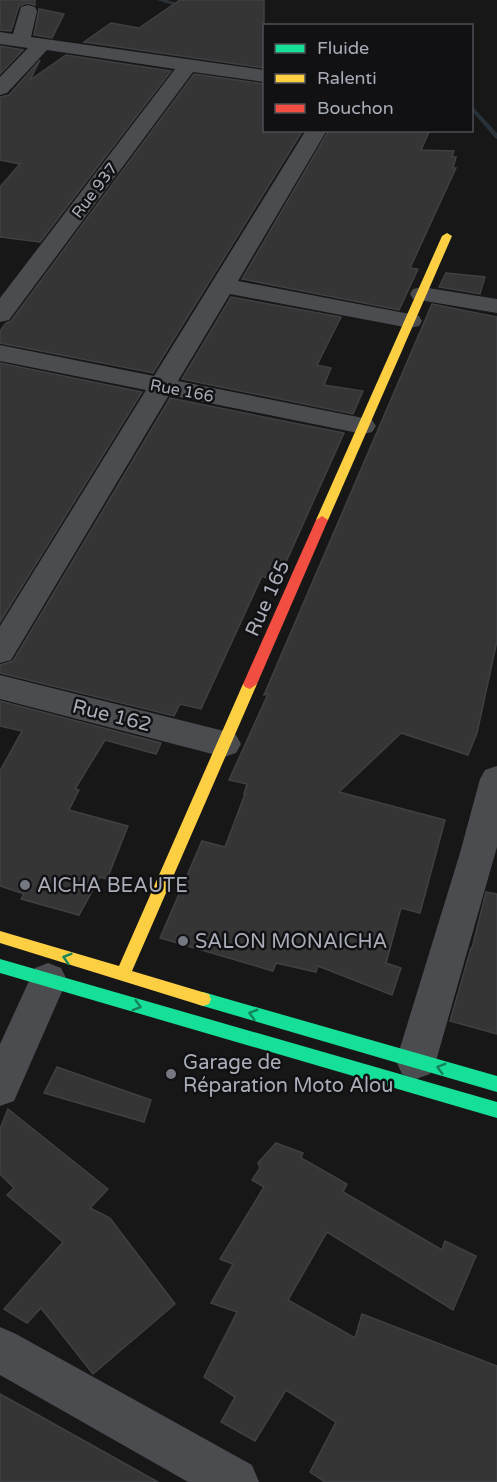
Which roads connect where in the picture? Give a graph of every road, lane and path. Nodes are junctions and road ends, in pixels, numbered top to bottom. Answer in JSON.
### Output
{"nodes":[{"id":1,"x":28,"y":11,"type":"dead end"},
{"id":2,"x":0,"y":38,"type":"edge"},
{"id":3,"x":21,"y":40,"type":"junction"},
{"id":4,"x":43,"y":43,"type":"junction"},
{"id":5,"x":188,"y":66,"type":"junction"},
{"id":6,"x":263,"y":76,"type":"edge"},
{"id":7,"x":0,"y":89,"type":"edge"},
{"id":8,"x":316,"y":132,"type":"edge"},
{"id":9,"x":447,"y":236,"type":"dead end"},
{"id":10,"x":223,"y":285,"type":"junction"},
{"id":11,"x":422,"y":294,"type":"junction"},
{"id":12,"x":497,"y":306,"type":"edge"},
{"id":13,"x":0,"y":315,"type":"edge"},
{"id":14,"x":410,"y":321,"type":"junction"},
{"id":15,"x":0,"y":353,"type":"edge"},
{"id":16,"x":162,"y":386,"type":"junction"},
{"id":17,"x":363,"y":426,"type":"junction"},
{"id":18,"x":0,"y":651,"type":"edge"},
{"id":19,"x":0,"y":687,"type":"edge"},
{"id":20,"x":224,"y":744,"type":"junction"},
{"id":21,"x":497,"y":779,"type":"edge"},
{"id":22,"x":488,"y":856,"type":"edge"},
{"id":23,"x":0,"y":937,"type":"edge"},
{"id":24,"x":0,"y":966,"type":"edge"},
{"id":25,"x":122,"y":976,"type":"junction"},
{"id":26,"x":48,"y":980,"type":"junction"},
{"id":27,"x":417,"y":1061,"type":"junction"},
{"id":28,"x":497,"y":1084,"type":"edge"},
{"id":29,"x":0,"y":1088,"type":"edge"},
{"id":30,"x":497,"y":1110,"type":"edge"},
{"id":31,"x":0,"y":1350,"type":"edge"},
{"id":32,"x":182,"y":1469,"type":"edge"},
{"id":33,"x":235,"y":1482,"type":"edge"}],
"edges":[{"from":1,"to":3,"type":"street"},
{"from":2,"to":3,"type":"street"},
{"from":3,"to":4,"type":"street"},
{"from":4,"to":5,"type":"street"},
{"from":4,"to":7,"type":"street"},
{"from":5,"to":6,"type":"street"},
{"from":5,"to":13,"type":"street","name":"Rue 937"},
{"from":8,"to":10,"type":"street"},
{"from":9,"to":11,"type":"street","name":"Rue 165"},
{"from":10,"to":14,"type":"street"},
{"from":10,"to":16,"type":"street"},
{"from":11,"to":12,"type":"street"},
{"from":11,"to":14,"type":"street","name":"Rue 165"},
{"from":14,"to":17,"type":"street","name":"Rue 165"},
{"from":15,"to":16,"type":"street","name":"Rue 166"},
{"from":16,"to":17,"type":"street","name":"Rue 166"},
{"from":16,"to":18,"type":"street"},
{"from":17,"to":20,"type":"street","name":"Rue 165"},
{"from":19,"to":20,"type":"street","name":"Rue 162"},
{"from":20,"to":25,"type":"street","name":"Rue 165"},
{"from":21,"to":22,"type":"street"},
{"from":22,"to":27,"type":"street"},
{"from":25,"to":23,"type":"street","one_way":true},
{"from":24,"to":26,"type":"street"},
{"from":27,"to":25,"type":"street","one_way":true},
{"from":26,"to":29,"type":"street"},
{"from":26,"to":30,"type":"street","one_way":true},
{"from":28,"to":27,"type":"street","one_way":true},
{"from":31,"to":32,"type":"street"},
{"from":32,"to":33,"type":"street"}]}
